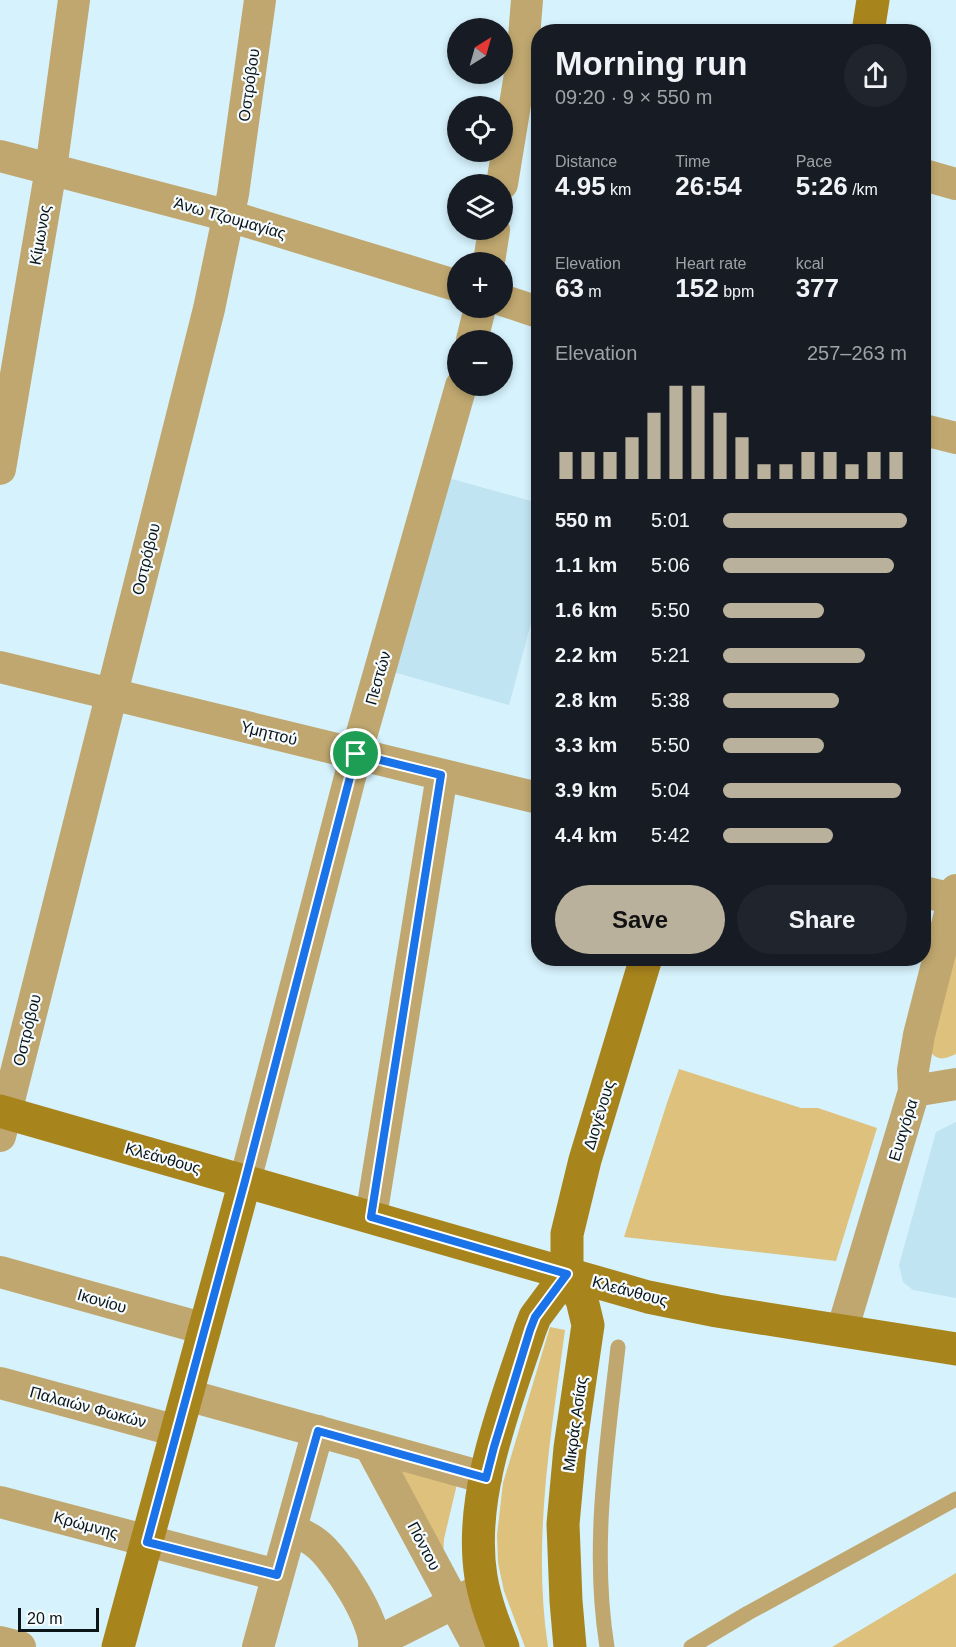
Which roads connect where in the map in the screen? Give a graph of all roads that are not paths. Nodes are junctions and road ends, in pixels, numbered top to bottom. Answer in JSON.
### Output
{"nodes":[{"id":1,"x":74,"y":0,"type":"edge"},
{"id":2,"x":260,"y":0,"type":"edge"},
{"id":3,"x":527,"y":0,"type":"edge"},
{"id":4,"x":873,"y":0,"type":"edge"},
{"id":5,"x":869,"y":24,"type":"edge"},
{"id":6,"x":530,"y":64,"type":"edge"},
{"id":7,"x":0,"y":156,"type":"edge"},
{"id":8,"x":51,"y":169,"type":"junction"},
{"id":9,"x":504,"y":174,"type":"edge"},
{"id":10,"x":931,"y":177,"type":"edge"},
{"id":11,"x":956,"y":184,"type":"edge"},
{"id":12,"x":229,"y":216,"type":"junction"},
{"id":13,"x":447,"y":283,"type":"edge"},
{"id":14,"x":513,"y":304,"type":"edge"},
{"id":15,"x":531,"y":310,"type":"edge"},
{"id":16,"x":458,"y":396,"type":"edge"},
{"id":17,"x":931,"y":432,"type":"edge"},
{"id":18,"x":956,"y":438,"type":"edge"},
{"id":19,"x":0,"y":469,"type":"edge"},
{"id":20,"x":0,"y":667,"type":"edge"},
{"id":21,"x":112,"y":694,"type":"junction"},
{"id":22,"x":356,"y":754,"type":"junction"},
{"id":23,"x":441,"y":775,"type":"junction"},
{"id":24,"x":531,"y":796,"type":"edge"},
{"id":25,"x":944,"y":894,"type":"edge"},
{"id":26,"x":644,"y":966,"type":"edge"},
{"id":27,"x":956,"y":1084,"type":"edge"},
{"id":28,"x":914,"y":1091,"type":"junction"},
{"id":29,"x":2,"y":1120,"type":"edge"},
{"id":30,"x":245,"y":1181,"type":"junction"},
{"id":31,"x":371,"y":1217,"type":"junction"},
{"id":32,"x":0,"y":1272,"type":"edge"},
{"id":33,"x":567,"y":1274,"type":"junction"},
{"id":34,"x":205,"y":1329,"type":"junction"},
{"id":35,"x":842,"y":1332,"type":"junction"},
{"id":36,"x":618,"y":1347,"type":"dead end"},
{"id":37,"x":956,"y":1349,"type":"edge"},
{"id":38,"x":0,"y":1383,"type":"edge"},
{"id":39,"x":187,"y":1395,"type":"junction"},
{"id":40,"x":177,"y":1431,"type":"junction"},
{"id":41,"x":318,"y":1431,"type":"junction"},
{"id":42,"x":369,"y":1446,"type":"junction"},
{"id":43,"x":486,"y":1478,"type":"junction"},
{"id":44,"x":956,"y":1499,"type":"edge"},
{"id":45,"x":0,"y":1502,"type":"edge"},
{"id":46,"x":291,"y":1529,"type":"junction"},
{"id":47,"x":147,"y":1542,"type":"junction"},
{"id":48,"x":277,"y":1575,"type":"junction"},
{"id":49,"x":483,"y":1588,"type":"junction"},
{"id":50,"x":454,"y":1603,"type":"junction"},
{"id":51,"x":0,"y":1642,"type":"edge"},
{"id":52,"x":375,"y":1645,"type":"edge"},
{"id":53,"x":20,"y":1647,"type":"edge"},
{"id":54,"x":118,"y":1647,"type":"edge"},
{"id":55,"x":258,"y":1647,"type":"edge"},
{"id":56,"x":478,"y":1647,"type":"edge"},
{"id":57,"x":503,"y":1647,"type":"edge"},
{"id":58,"x":570,"y":1647,"type":"edge"},
{"id":59,"x":607,"y":1647,"type":"edge"},
{"id":60,"x":691,"y":1647,"type":"edge"}],
"edges":[{"from":1,"to":8,"type":"street","name":"Κίμωνος"},
{"from":2,"to":12,"type":"street","name":"Οστρόβου"},
{"from":3,"to":6,"type":"street"},
{"from":4,"to":5,"type":"street"},
{"from":6,"to":9,"type":"street"},
{"from":7,"to":8,"type":"street","name":"Άνω Τζουμαγίας"},
{"from":8,"to":12,"type":"street","name":"Άνω Τζουμαγίας"},
{"from":8,"to":19,"type":"street","name":"Κίμωνος"},
{"from":10,"to":11,"type":"street"},
{"from":12,"to":13,"type":"street","name":"Άνω Τζουμαγίας"},
{"from":12,"to":21,"type":"street","name":"Οστρόβου"},
{"from":14,"to":15,"type":"street"},
{"from":16,"to":22,"type":"street","name":"Πεστών"},
{"from":17,"to":18,"type":"street"},
{"from":20,"to":21,"type":"street","name":"Υμηττού"},
{"from":21,"to":22,"type":"street","name":"Υμηττού"},
{"from":21,"to":29,"type":"street","name":"Οστρόβου"},
{"from":22,"to":23,"type":"street","name":"Υμηττού"},
{"from":22,"to":30,"type":"street","name":"Πεστών"},
{"from":23,"to":24,"type":"street","name":"Υμηττού"},
{"from":23,"to":31,"type":"street"},
{"from":25,"to":28,"type":"street","name":"Ευαγόρα"},
{"from":26,"to":33,"type":"street","name":"Διογένους"},
{"from":27,"to":28,"type":"street"},
{"from":28,"to":35,"type":"street","name":"Ευαγόρα"},
{"from":29,"to":30,"type":"street","name":"Κλεάνθους"},
{"from":30,"to":31,"type":"street","name":"Κλεάνθους"},
{"from":30,"to":34,"type":"street"},
{"from":31,"to":33,"type":"street","name":"Κλεάνθους"},
{"from":32,"to":34,"type":"street","name":"Ικονίου"},
{"from":33,"to":35,"type":"street","name":"Κλεάνθους"},
{"from":33,"to":43,"type":"street"},
{"from":33,"to":58,"type":"street","name":"Μικράς Ασίας"},
{"from":34,"to":39,"type":"street"},
{"from":35,"to":37,"type":"street","name":"Κλεάνθους"},
{"from":36,"to":59,"type":"lane"},
{"from":38,"to":40,"type":"street","name":"Παλαιών Φωκών"},
{"from":39,"to":40,"type":"street"},
{"from":39,"to":41,"type":"street"},
{"from":40,"to":47,"type":"street"},
{"from":41,"to":42,"type":"street"},
{"from":41,"to":46,"type":"street"},
{"from":42,"to":43,"type":"street"},
{"from":42,"to":50,"type":"street","name":"Πόντου"},
{"from":43,"to":49,"type":"street"},
{"from":44,"to":60,"type":"lane"},
{"from":45,"to":47,"type":"street","name":"Κρώμνης"},
{"from":46,"to":48,"type":"street"},
{"from":46,"to":52,"type":"street"},
{"from":47,"to":48,"type":"street","name":"Κρώμνης"},
{"from":47,"to":54,"type":"street"},
{"from":48,"to":55,"type":"street"},
{"from":49,"to":50,"type":"street"},
{"from":49,"to":57,"type":"street"},
{"from":50,"to":52,"type":"street"},
{"from":50,"to":56,"type":"street","name":"Πόντου"},
{"from":51,"to":53,"type":"street"}]}
